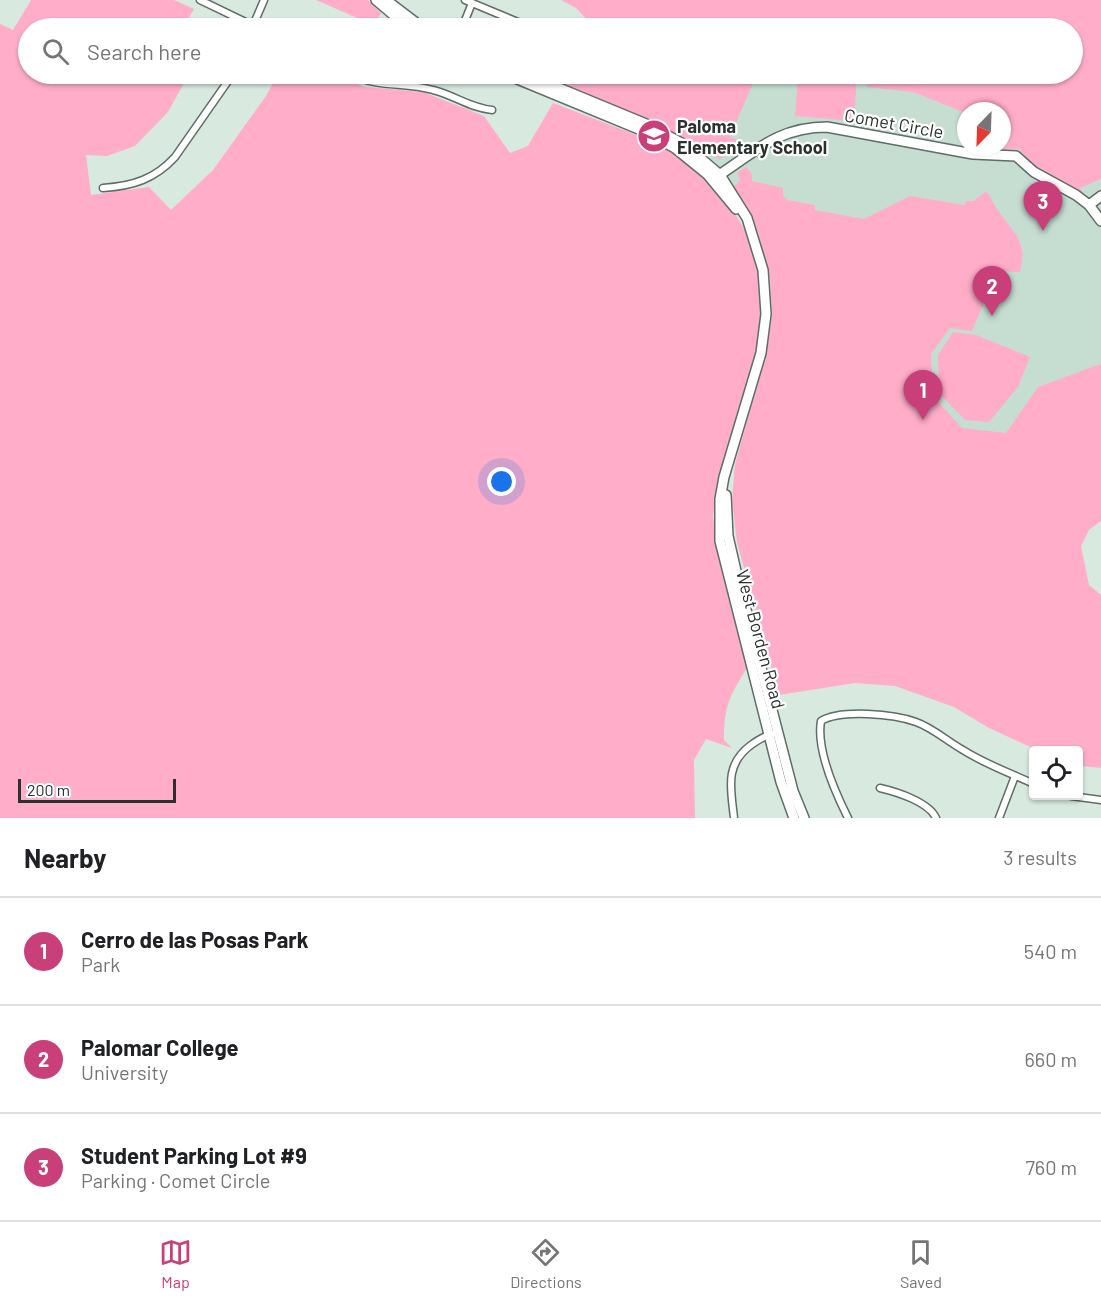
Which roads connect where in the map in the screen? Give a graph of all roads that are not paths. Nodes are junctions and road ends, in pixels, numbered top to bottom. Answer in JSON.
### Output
{"nodes":[{"id":1,"x":200,"y":0,"type":"edge"},
{"id":2,"x":264,"y":0,"type":"edge"},
{"id":3,"x":376,"y":0,"type":"edge"},
{"id":4,"x":386,"y":0,"type":"edge"},
{"id":5,"x":465,"y":0,"type":"edge"},
{"id":6,"x":472,"y":3,"type":"junction"},
{"id":7,"x":235,"y":18,"type":"edge"},
{"id":8,"x":258,"y":18,"type":"edge"},
{"id":9,"x":397,"y":18,"type":"edge"},
{"id":10,"x":410,"y":18,"type":"edge"},
{"id":11,"x":466,"y":18,"type":"edge"},
{"id":12,"x":508,"y":18,"type":"edge"},
{"id":13,"x":226,"y":84,"type":"edge"},
{"id":14,"x":378,"y":84,"type":"edge"},
{"id":15,"x":529,"y":84,"type":"edge"},
{"id":16,"x":549,"y":84,"type":"edge"},
{"id":17,"x":492,"y":110,"type":"dead end"},
{"id":18,"x":716,"y":177,"type":"junction"},
{"id":19,"x":104,"y":188,"type":"dead end"},
{"id":20,"x":1101,"y":196,"type":"edge"},
{"id":21,"x":1089,"y":205,"type":"junction"},
{"id":22,"x":1101,"y":221,"type":"edge"},
{"id":23,"x":773,"y":734,"type":"junction"},
{"id":24,"x":1015,"y":776,"type":"junction"},
{"id":25,"x":1029,"y":782,"type":"edge"},
{"id":26,"x":880,"y":788,"type":"dead end"},
{"id":27,"x":1083,"y":797,"type":"edge"},
{"id":28,"x":1101,"y":800,"type":"edge"},
{"id":29,"x":734,"y":818,"type":"edge"},
{"id":30,"x":794,"y":818,"type":"edge"},
{"id":31,"x":804,"y":818,"type":"edge"},
{"id":32,"x":848,"y":818,"type":"edge"},
{"id":33,"x":936,"y":818,"type":"edge"},
{"id":34,"x":999,"y":818,"type":"edge"}],
"edges":[{"from":1,"to":7,"type":"street"},
{"from":2,"to":8,"type":"street"},
{"from":3,"to":9,"type":"main road"},
{"from":4,"to":10,"type":"main road"},
{"from":5,"to":6,"type":"street"},
{"from":6,"to":11,"type":"street"},
{"from":6,"to":12,"type":"street"},
{"from":13,"to":19,"type":"street"},
{"from":14,"to":17,"type":"street"},
{"from":15,"to":18,"type":"main road","name":"West Borden Road"},
{"from":16,"to":18,"type":"main road","name":"West Borden Road"},
{"from":18,"to":21,"type":"main road","name":"Comet Circle"},
{"from":18,"to":23,"type":"main road","name":"West Borden Road"},
{"from":20,"to":21,"type":"main road"},
{"from":21,"to":22,"type":"main road","name":"Comet Circle"},
{"from":23,"to":29,"type":"street"},
{"from":23,"to":30,"type":"main road","name":"West Borden Road"},
{"from":23,"to":31,"type":"main road","name":"West Borden Road"},
{"from":24,"to":25,"type":"street"},
{"from":24,"to":32,"type":"street"},
{"from":24,"to":34,"type":"street"},
{"from":26,"to":33,"type":"street"},
{"from":27,"to":28,"type":"street"}]}
